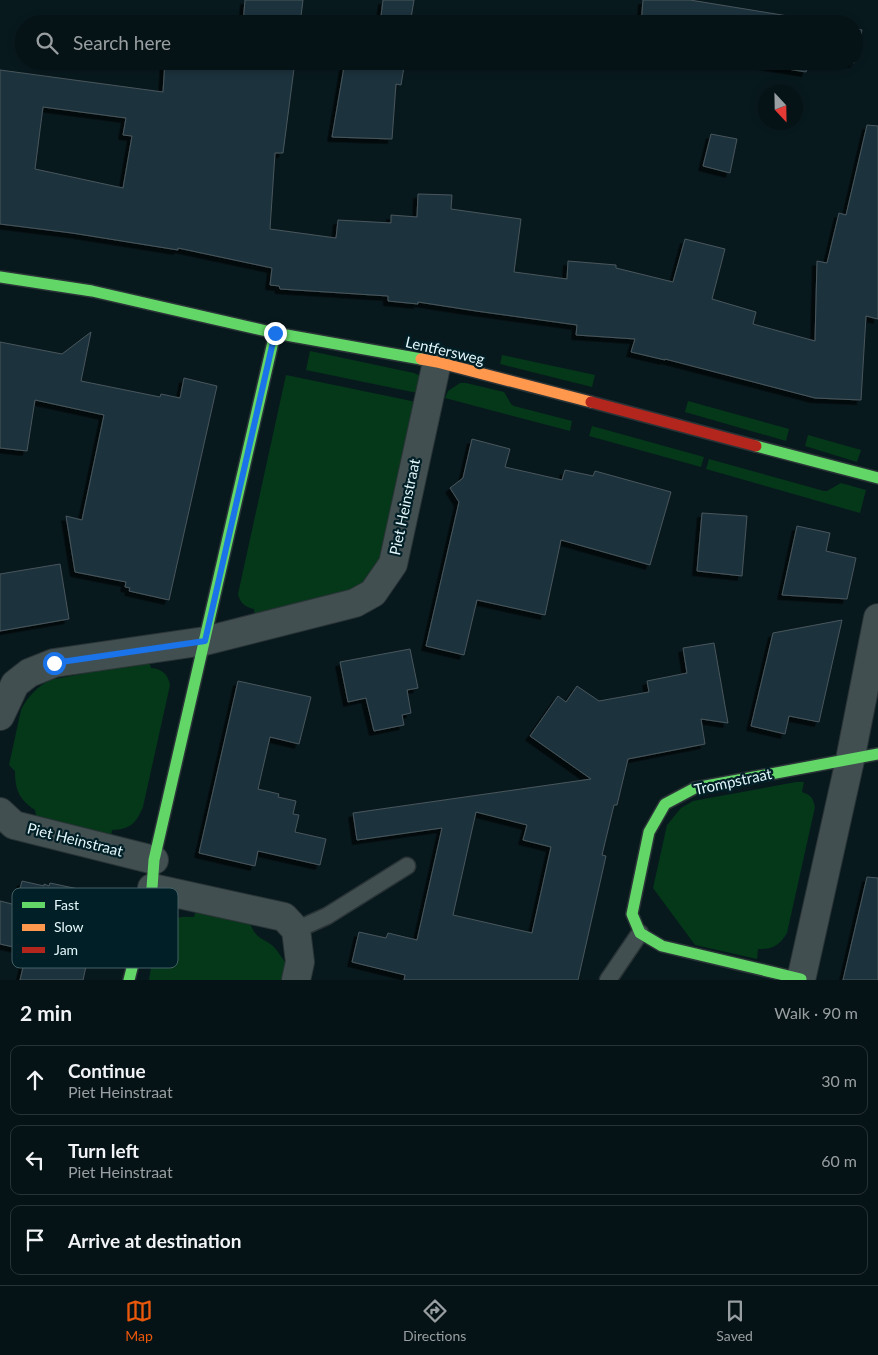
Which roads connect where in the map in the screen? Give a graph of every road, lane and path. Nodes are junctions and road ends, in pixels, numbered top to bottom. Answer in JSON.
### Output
{"nodes":[{"id":1,"x":0,"y":277,"type":"edge"},
{"id":2,"x":275,"y":333,"type":"junction"},
{"id":3,"x":437,"y":362,"type":"junction"},
{"id":4,"x":878,"y":478,"type":"edge"},
{"id":5,"x":878,"y":618,"type":"edge"},
{"id":6,"x":205,"y":641,"type":"junction"},
{"id":7,"x":0,"y":716,"type":"edge"},
{"id":8,"x":878,"y":754,"type":"edge"},
{"id":9,"x":850,"y":760,"type":"junction"},
{"id":10,"x":0,"y":812,"type":"edge"},
{"id":11,"x":154,"y":860,"type":"junction"},
{"id":12,"x":407,"y":866,"type":"dead end"},
{"id":13,"x":152,"y":888,"type":"edge"},
{"id":14,"x":178,"y":894,"type":"edge"},
{"id":15,"x":296,"y":930,"type":"junction"},
{"id":16,"x":640,"y":933,"type":"junction"},
{"id":17,"x":296,"y":980,"type":"edge"},
{"id":18,"x":608,"y":980,"type":"edge"},
{"id":19,"x":801,"y":980,"type":"edge"}],
"edges":[{"from":1,"to":2,"type":"street","name":"Lentfersweg"},
{"from":2,"to":3,"type":"street","name":"Lentfersweg"},
{"from":2,"to":6,"type":"street"},
{"from":3,"to":4,"type":"street","name":"Lentfersweg"},
{"from":3,"to":6,"type":"street","name":"Piet Heinstraat"},
{"from":5,"to":9,"type":"street"},
{"from":6,"to":7,"type":"street","name":"Piet Heinstraat"},
{"from":6,"to":11,"type":"street"},
{"from":8,"to":9,"type":"street","name":"Trompstraat"},
{"from":9,"to":16,"type":"street","name":"Trompstraat"},
{"from":9,"to":19,"type":"street"},
{"from":10,"to":11,"type":"street","name":"Piet Heinstraat"},
{"from":11,"to":13,"type":"street"},
{"from":12,"to":15,"type":"lane"},
{"from":14,"to":15,"type":"street"},
{"from":15,"to":17,"type":"street"},
{"from":16,"to":18,"type":"lane"},
{"from":16,"to":19,"type":"street"}]}
